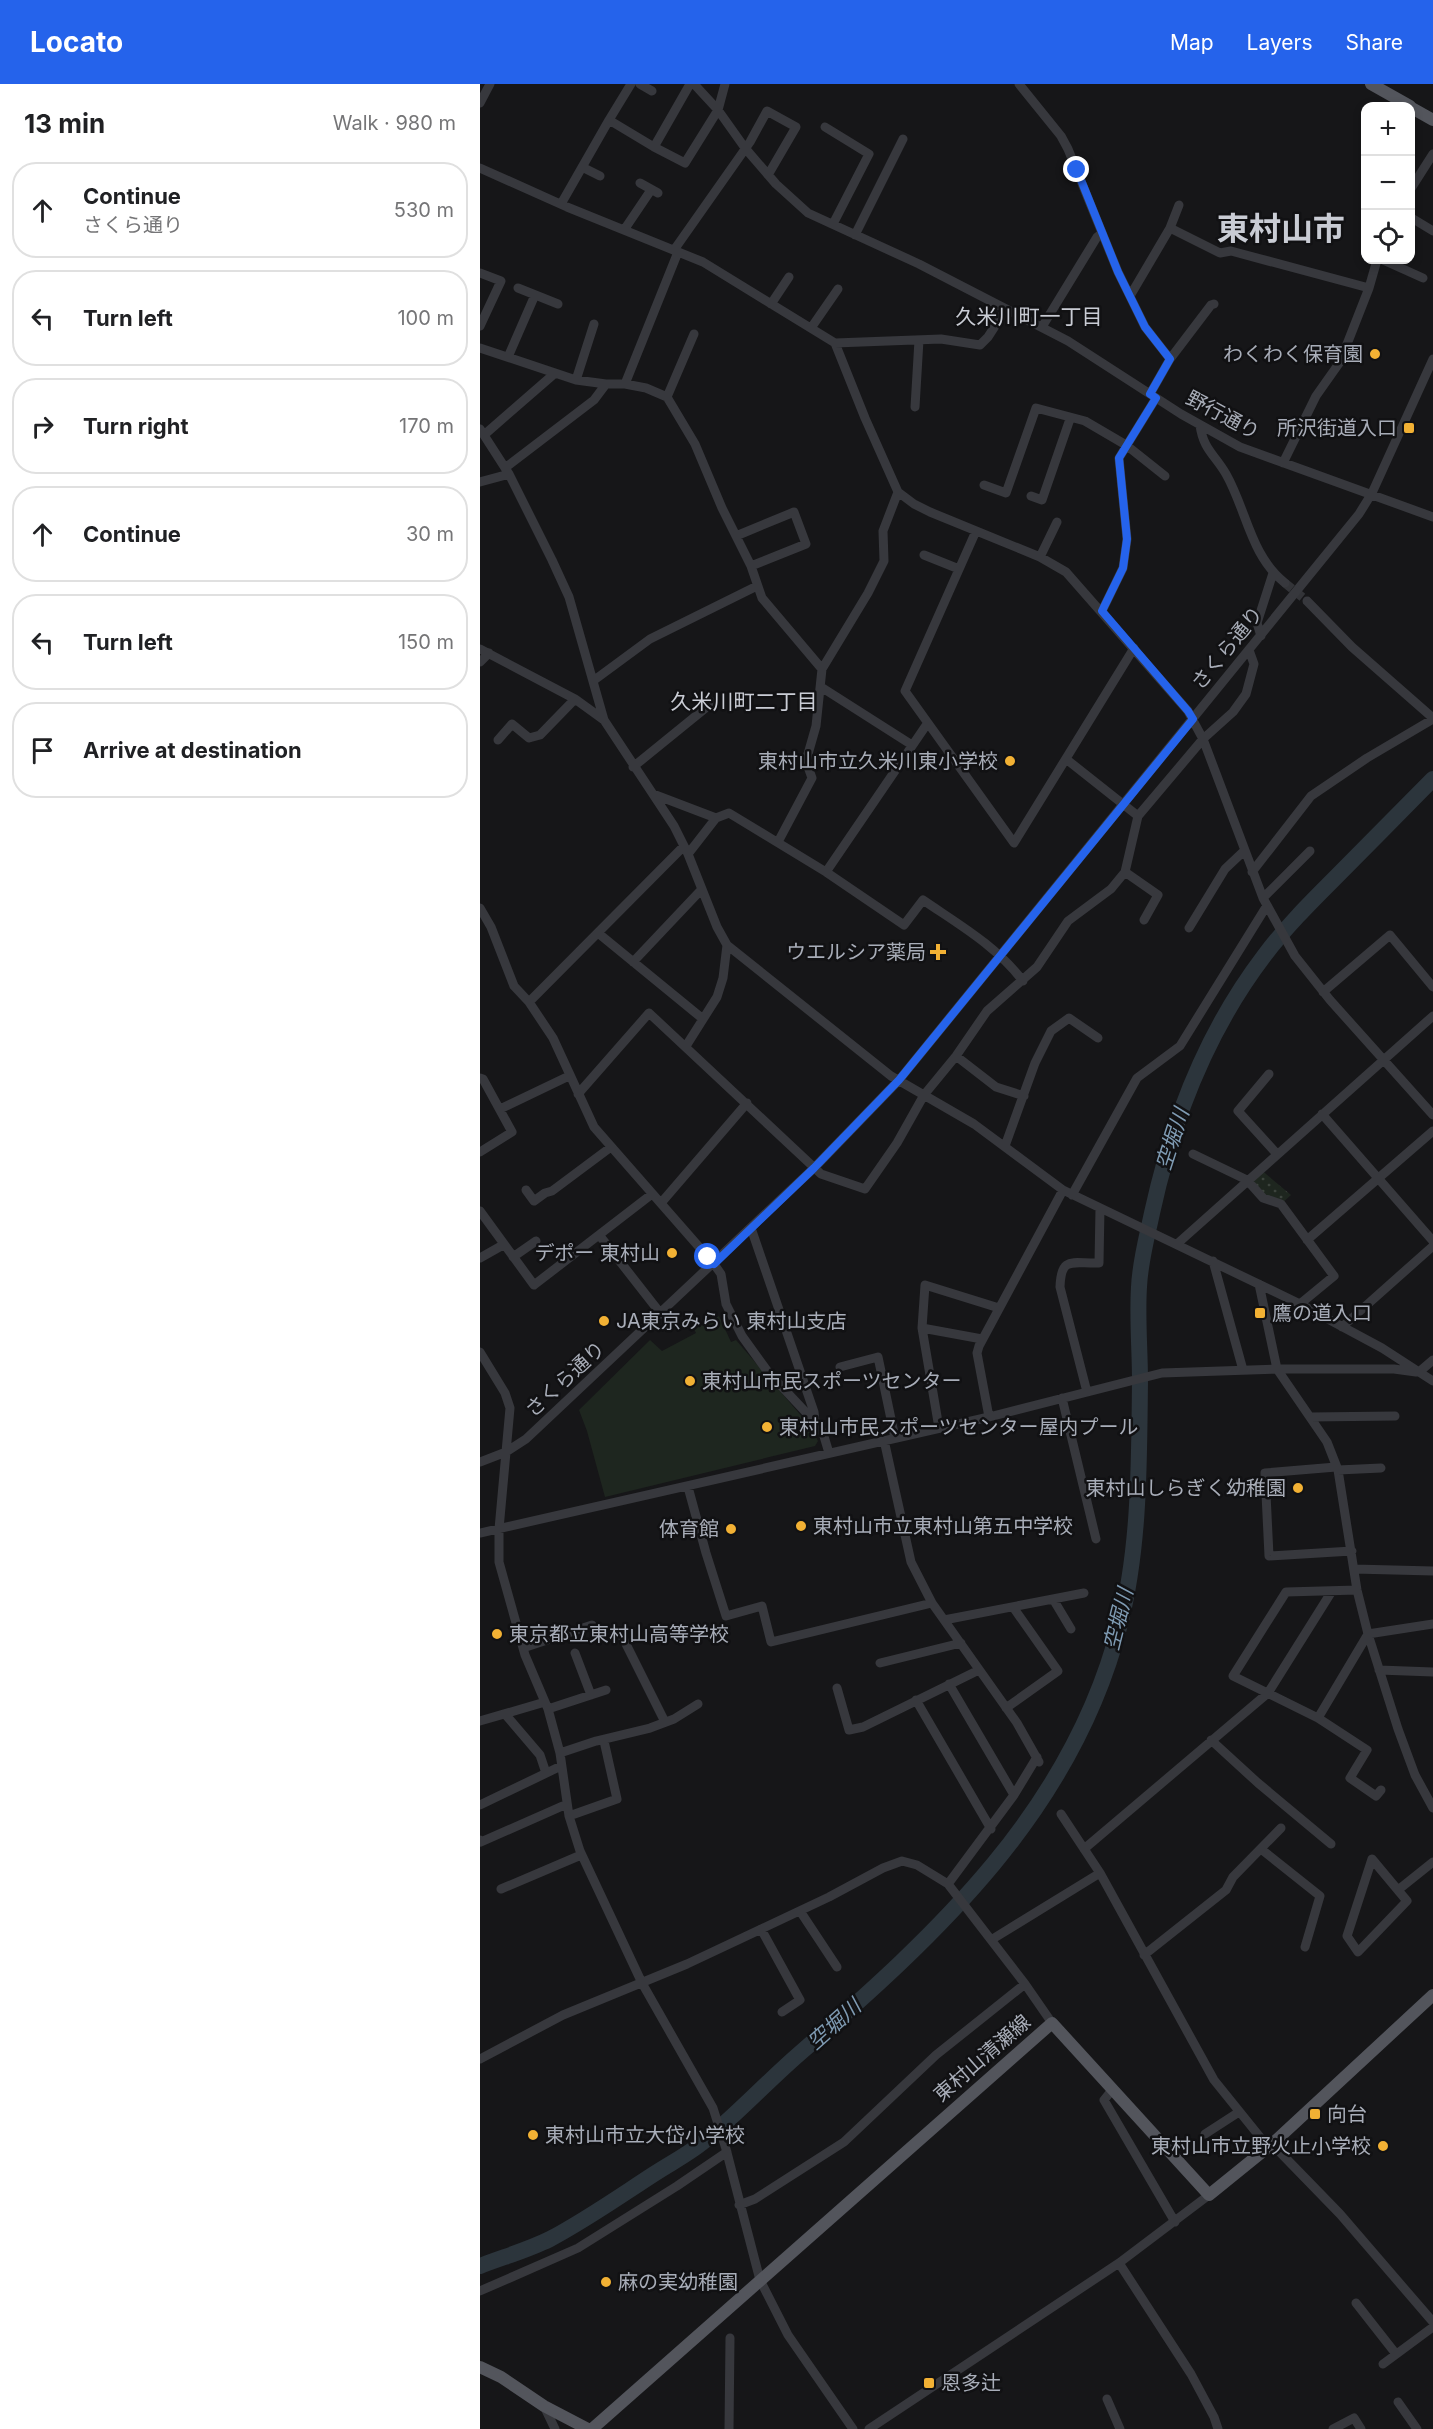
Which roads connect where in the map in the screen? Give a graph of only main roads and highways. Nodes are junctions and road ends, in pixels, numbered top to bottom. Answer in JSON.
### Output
{"nodes":[{"id":1,"x":1371,"y":84,"type":"edge"},
{"id":2,"x":1402,"y":102,"type":"edge"},
{"id":3,"x":1415,"y":110,"type":"edge"},
{"id":4,"x":1433,"y":120,"type":"edge"},
{"id":5,"x":1433,"y":1995,"type":"edge"},
{"id":6,"x":480,"y":2367,"type":"edge"},
{"id":7,"x":590,"y":2429,"type":"edge"}],
"edges":[{"from":1,"to":2,"type":"main road"},
{"from":3,"to":4,"type":"main road"},
{"from":5,"to":7,"type":"main road","name":"東村山清瀬線"},
{"from":6,"to":7,"type":"main road"}]}
